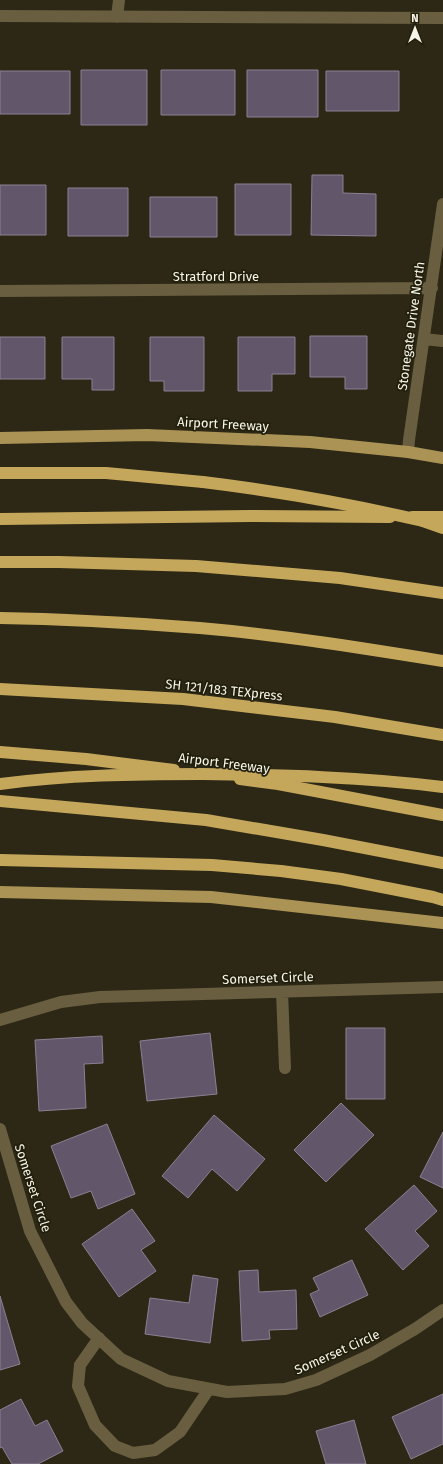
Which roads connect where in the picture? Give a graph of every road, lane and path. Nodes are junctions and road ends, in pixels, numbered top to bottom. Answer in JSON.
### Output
{"nodes":[{"id":1,"x":119,"y":0,"type":"edge"},
{"id":2,"x":0,"y":16,"type":"edge"},
{"id":3,"x":118,"y":17,"type":"junction"},
{"id":4,"x":443,"y":18,"type":"edge"},
{"id":5,"x":443,"y":204,"type":"edge"},
{"id":6,"x":432,"y":288,"type":"junction"},
{"id":7,"x":0,"y":291,"type":"edge"},
{"id":8,"x":424,"y":340,"type":"junction"},
{"id":9,"x":443,"y":341,"type":"edge"},
{"id":10,"x":0,"y":438,"type":"edge"},
{"id":11,"x":408,"y":452,"type":"junction"},
{"id":12,"x":443,"y":458,"type":"edge"},
{"id":13,"x":0,"y":474,"type":"edge"},
{"id":14,"x":443,"y":517,"type":"edge"},
{"id":15,"x":0,"y":519,"type":"edge"},
{"id":16,"x":423,"y":521,"type":"junction"},
{"id":17,"x":443,"y":523,"type":"edge"},
{"id":18,"x":443,"y":528,"type":"edge"},
{"id":19,"x":0,"y":562,"type":"edge"},
{"id":20,"x":443,"y":593,"type":"edge"},
{"id":21,"x":0,"y":618,"type":"edge"},
{"id":22,"x":443,"y":661,"type":"edge"},
{"id":23,"x":0,"y":689,"type":"edge"},
{"id":24,"x":443,"y":735,"type":"edge"},
{"id":25,"x":0,"y":752,"type":"edge"},
{"id":26,"x":0,"y":784,"type":"edge"},
{"id":27,"x":443,"y":787,"type":"edge"},
{"id":28,"x":0,"y":801,"type":"edge"},
{"id":29,"x":443,"y":815,"type":"edge"},
{"id":30,"x":0,"y":860,"type":"edge"},
{"id":31,"x":443,"y":863,"type":"edge"},
{"id":32,"x":0,"y":892,"type":"edge"},
{"id":33,"x":443,"y":900,"type":"edge"},
{"id":34,"x":443,"y":923,"type":"edge"},
{"id":35,"x":443,"y":987,"type":"edge"},
{"id":36,"x":282,"y":992,"type":"junction"},
{"id":37,"x":0,"y":1020,"type":"edge"},
{"id":38,"x":285,"y":1068,"type":"dead end"},
{"id":39,"x":0,"y":1129,"type":"edge"},
{"id":40,"x":443,"y":1310,"type":"edge"},
{"id":41,"x":99,"y":1338,"type":"junction"},
{"id":42,"x":209,"y":1389,"type":"junction"}],
"edges":[{"from":1,"to":3,"type":"street"},
{"from":2,"to":3,"type":"street"},
{"from":3,"to":4,"type":"street"},
{"from":5,"to":6,"type":"street","name":"Stonegate Drive North"},
{"from":6,"to":7,"type":"street","name":"Stratford Drive"},
{"from":6,"to":8,"type":"street","name":"Stonegate Drive North"},
{"from":8,"to":9,"type":"street"},
{"from":8,"to":11,"type":"street","name":"Stonegate Drive North"},
{"from":10,"to":11,"type":"main road","name":"Airport Freeway"},
{"from":11,"to":12,"type":"main road","name":"Airport Freeway"},
{"from":13,"to":16,"type":"highway","bridge":true},
{"from":14,"to":15,"type":"highway"},
{"from":16,"to":17,"type":"highway"},
{"from":16,"to":18,"type":"highway"},
{"from":19,"to":20,"type":"highway"},
{"from":21,"to":22,"type":"highway"},
{"from":23,"to":24,"type":"highway","name":"SH 121/183 TEXpress"},
{"from":25,"to":29,"type":"highway","name":"Airport Freeway"},
{"from":26,"to":27,"type":"highway","bridge":true},
{"from":28,"to":31,"type":"highway"},
{"from":30,"to":33,"type":"highway"},
{"from":32,"to":34,"type":"main road"},
{"from":35,"to":36,"type":"street","name":"Somerset Circle"},
{"from":36,"to":37,"type":"street","name":"Somerset Circle"},
{"from":36,"to":38,"type":"street"},
{"from":39,"to":41,"type":"street","name":"Somerset Circle"},
{"from":40,"to":42,"type":"street","name":"Somerset Circle"},
{"from":41,"to":42,"type":"street","name":"Somerset Circle"},
{"from":41,"to":42,"type":"street"}]}
